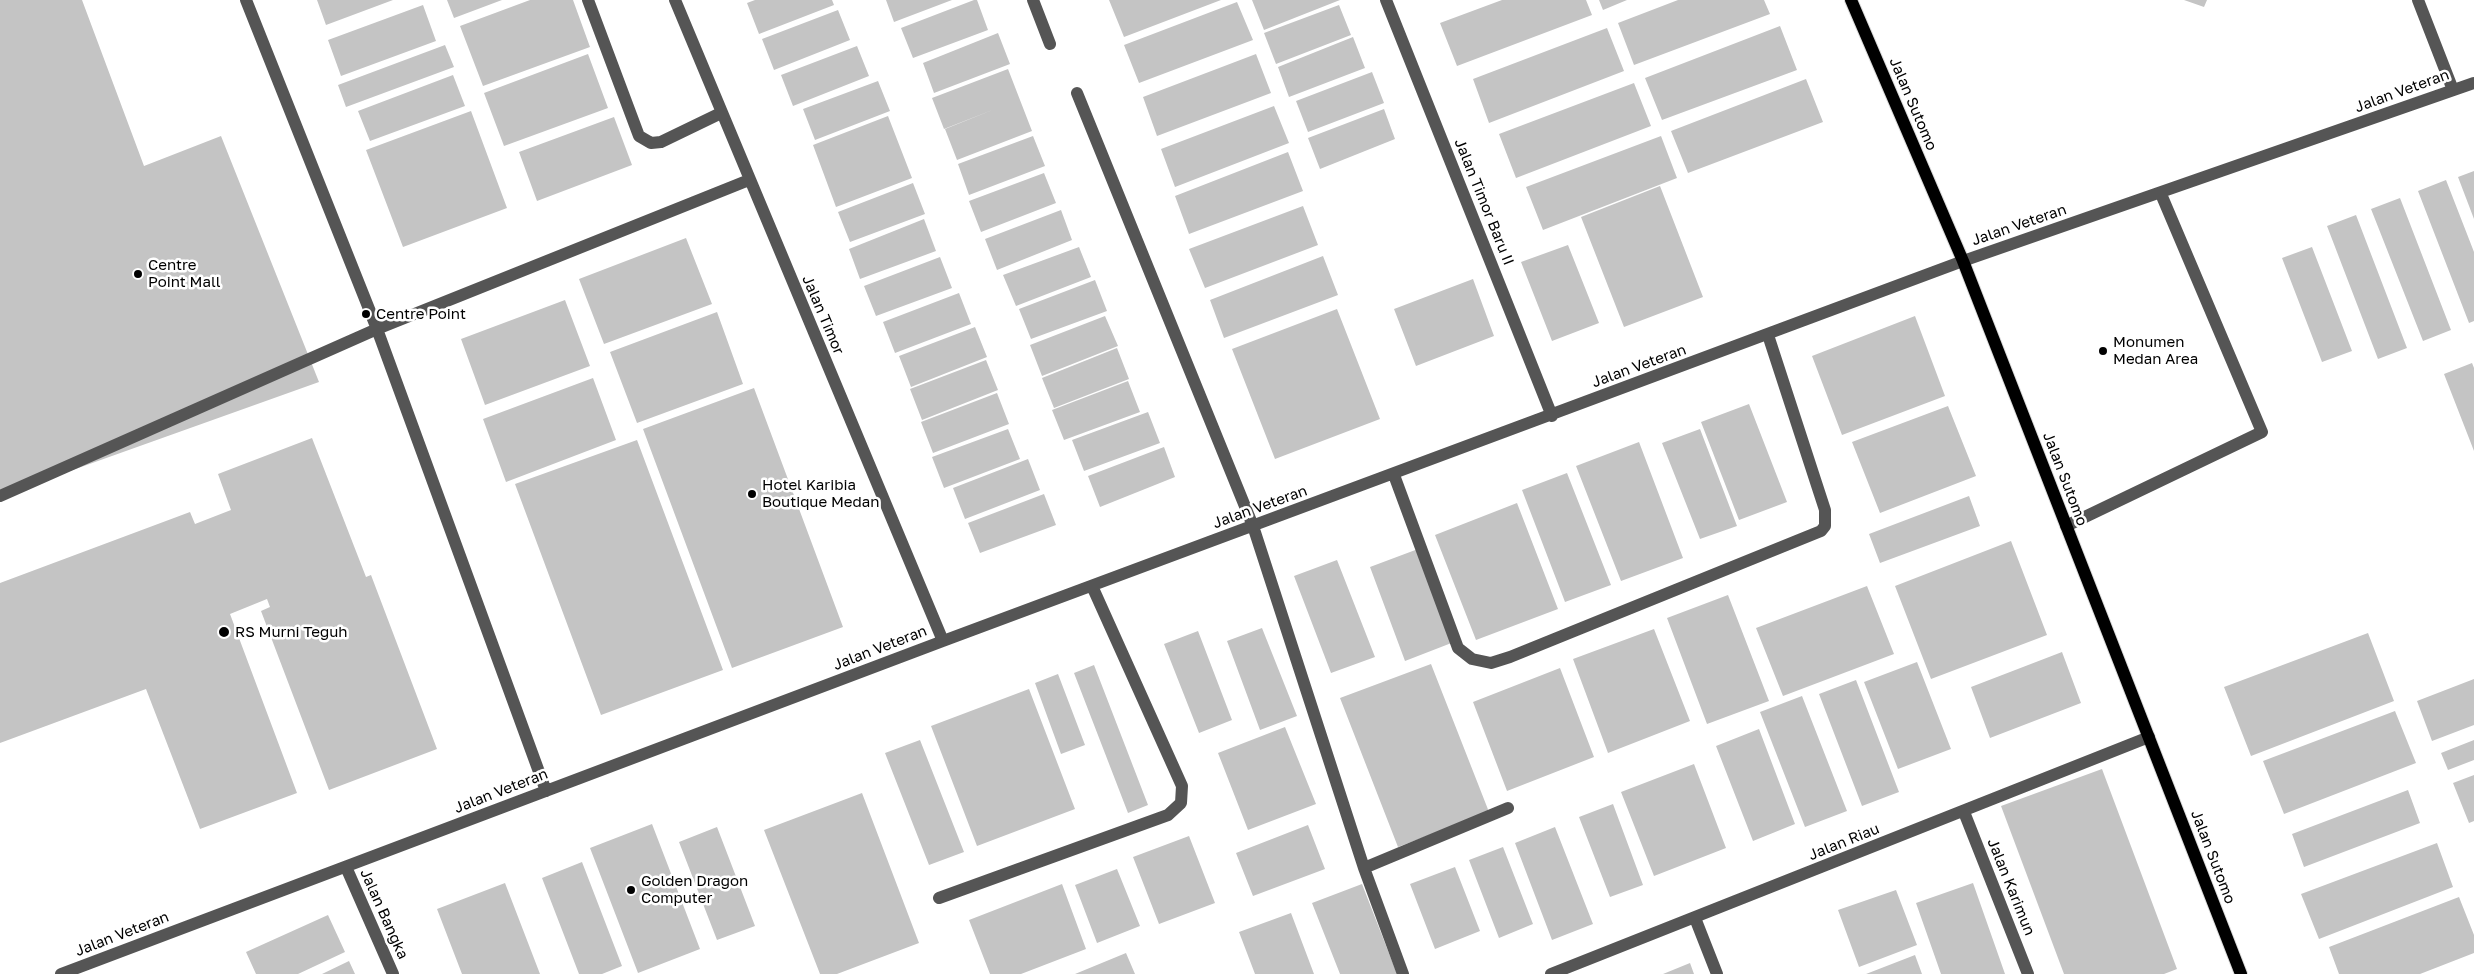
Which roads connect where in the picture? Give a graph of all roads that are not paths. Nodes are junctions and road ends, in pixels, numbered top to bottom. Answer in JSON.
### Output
{"nodes":[{"id":1,"x":246,"y":0,"type":"edge"},
{"id":2,"x":588,"y":0,"type":"edge"},
{"id":3,"x":675,"y":0,"type":"edge"},
{"id":4,"x":1033,"y":0,"type":"edge"},
{"id":5,"x":1386,"y":0,"type":"edge"},
{"id":6,"x":1851,"y":0,"type":"edge"},
{"id":7,"x":2418,"y":0,"type":"edge"},
{"id":8,"x":1050,"y":44,"type":"dead end"},
{"id":9,"x":2474,"y":83,"type":"edge"},
{"id":10,"x":2453,"y":90,"type":"junction"},
{"id":11,"x":1077,"y":92,"type":"dead end"},
{"id":12,"x":722,"y":114,"type":"junction"},
{"id":13,"x":750,"y":180,"type":"junction"},
{"id":14,"x":2161,"y":194,"type":"junction"},
{"id":15,"x":1963,"y":261,"type":"junction"},
{"id":16,"x":378,"y":329,"type":"junction"},
{"id":17,"x":1768,"y":335,"type":"junction"},
{"id":18,"x":1552,"y":416,"type":"junction"},
{"id":19,"x":1394,"y":475,"type":"junction"},
{"id":20,"x":0,"y":496,"type":"edge"},
{"id":21,"x":1253,"y":526,"type":"junction"},
{"id":22,"x":2066,"y":526,"type":"junction"},
{"id":23,"x":1092,"y":586,"type":"junction"},
{"id":24,"x":943,"y":641,"type":"junction"},
{"id":25,"x":2149,"y":737,"type":"junction"},
{"id":26,"x":546,"y":791,"type":"junction"},
{"id":27,"x":1508,"y":808,"type":"dead end"},
{"id":28,"x":1964,"y":812,"type":"junction"},
{"id":29,"x":346,"y":867,"type":"junction"},
{"id":30,"x":1364,"y":868,"type":"junction"},
{"id":31,"x":939,"y":898,"type":"dead end"},
{"id":32,"x":1695,"y":918,"type":"junction"},
{"id":33,"x":61,"y":974,"type":"edge"},
{"id":34,"x":393,"y":974,"type":"edge"},
{"id":35,"x":1403,"y":974,"type":"edge"},
{"id":36,"x":1551,"y":974,"type":"edge"},
{"id":37,"x":1717,"y":974,"type":"edge"},
{"id":38,"x":2028,"y":974,"type":"edge"},
{"id":39,"x":2241,"y":974,"type":"edge"}],
"edges":[{"from":1,"to":16,"type":"street"},
{"from":2,"to":12,"type":"street"},
{"from":3,"to":12,"type":"street","name":"Jalan Timor"},
{"from":4,"to":8,"type":"street"},
{"from":5,"to":18,"type":"street","name":"Jalan Timor Baru II"},
{"from":6,"to":15,"type":"main road","name":"Jalan Sutomo"},
{"from":7,"to":10,"type":"street"},
{"from":9,"to":10,"type":"street","name":"Jalan Veteran"},
{"from":10,"to":14,"type":"street","name":"Jalan Veteran"},
{"from":11,"to":21,"type":"street"},
{"from":12,"to":13,"type":"street","name":"Jalan Timor"},
{"from":13,"to":16,"type":"street"},
{"from":13,"to":24,"type":"street","name":"Jalan Timor"},
{"from":14,"to":15,"type":"street","name":"Jalan Veteran"},
{"from":14,"to":22,"type":"street"},
{"from":15,"to":17,"type":"street","name":"Jalan Veteran"},
{"from":15,"to":22,"type":"main road","name":"Jalan Sutomo"},
{"from":16,"to":20,"type":"street"},
{"from":16,"to":26,"type":"street"},
{"from":17,"to":18,"type":"street","name":"Jalan Veteran"},
{"from":17,"to":19,"type":"street"},
{"from":18,"to":19,"type":"street","name":"Jalan Veteran"},
{"from":19,"to":21,"type":"street","name":"Jalan Veteran"},
{"from":21,"to":23,"type":"street","name":"Jalan Veteran"},
{"from":21,"to":30,"type":"street"},
{"from":22,"to":25,"type":"main road","name":"Jalan Sutomo"},
{"from":23,"to":24,"type":"street","name":"Jalan Veteran"},
{"from":23,"to":31,"type":"street"},
{"from":24,"to":26,"type":"street","name":"Jalan Veteran"},
{"from":25,"to":28,"type":"street","name":"Jalan Riau"},
{"from":25,"to":39,"type":"main road","name":"Jalan Sutomo"},
{"from":26,"to":29,"type":"street","name":"Jalan Veteran"},
{"from":27,"to":30,"type":"street"},
{"from":28,"to":32,"type":"street","name":"Jalan Riau"},
{"from":28,"to":38,"type":"street","name":"Jalan Karimun"},
{"from":29,"to":33,"type":"street","name":"Jalan Veteran"},
{"from":29,"to":34,"type":"street","name":"Jalan Bangka"},
{"from":30,"to":35,"type":"street"},
{"from":32,"to":36,"type":"street","name":"Jalan Riau"},
{"from":32,"to":37,"type":"street"}]}
